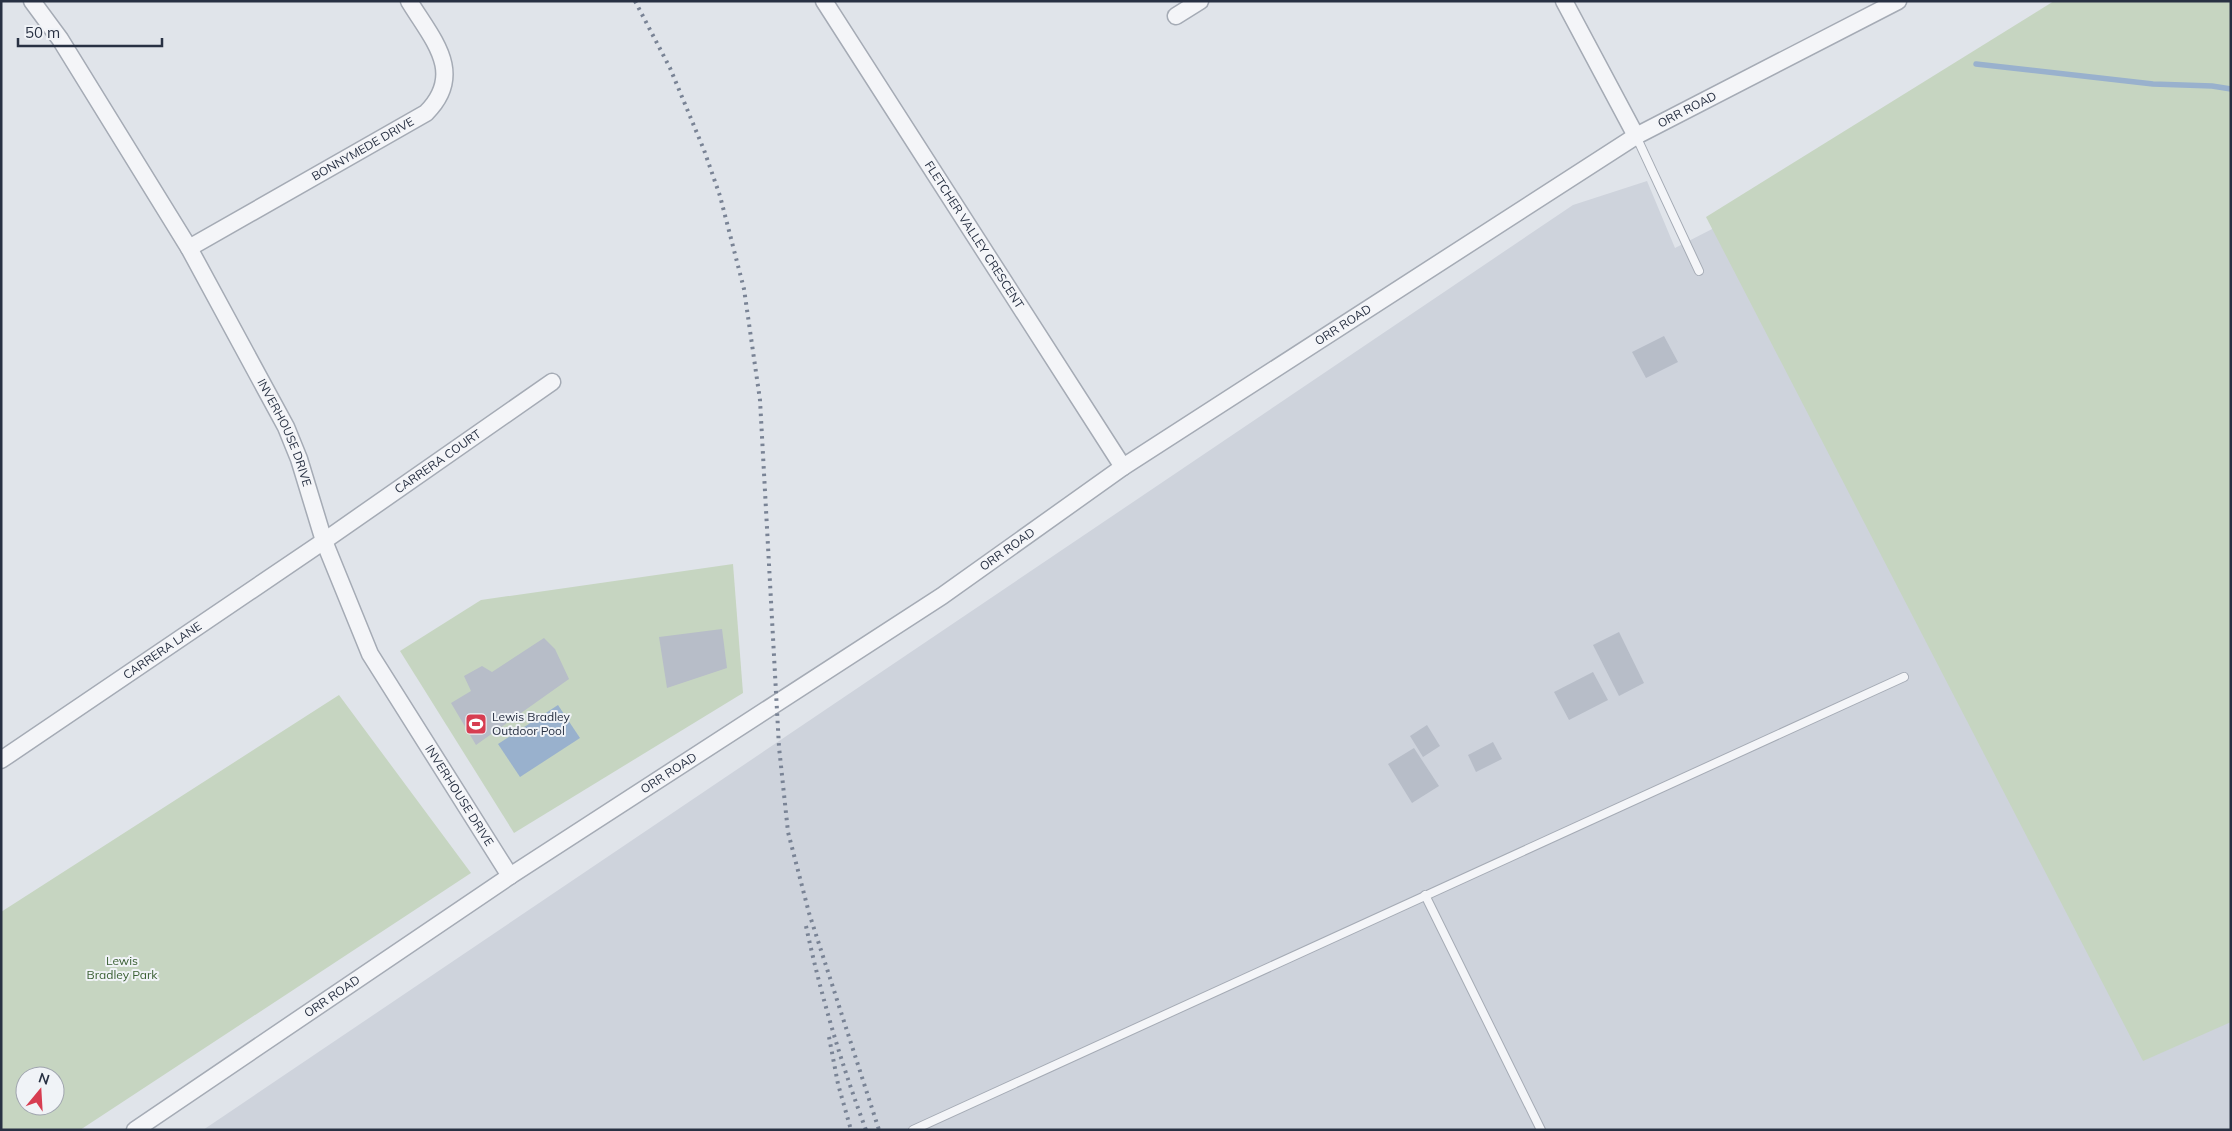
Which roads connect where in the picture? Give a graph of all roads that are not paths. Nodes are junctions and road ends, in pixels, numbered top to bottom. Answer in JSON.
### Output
{"nodes":[{"id":1,"x":32,"y":1,"type":"edge"},
{"id":2,"x":409,"y":1,"type":"edge"},
{"id":3,"x":824,"y":1,"type":"edge"},
{"id":4,"x":1200,"y":1,"type":"edge"},
{"id":5,"x":1564,"y":1,"type":"edge"},
{"id":6,"x":1898,"y":1,"type":"edge"},
{"id":7,"x":1176,"y":16,"type":"dead end"},
{"id":8,"x":1636,"y":136,"type":"junction"},
{"id":9,"x":189,"y":248,"type":"junction"},
{"id":10,"x":1699,"y":271,"type":"dead end"},
{"id":11,"x":552,"y":382,"type":"dead end"},
{"id":12,"x":1123,"y":467,"type":"junction"},
{"id":13,"x":324,"y":541,"type":"junction"},
{"id":14,"x":1904,"y":677,"type":"dead end"},
{"id":15,"x":1,"y":760,"type":"edge"},
{"id":16,"x":510,"y":876,"type":"junction"},
{"id":17,"x":1425,"y":895,"type":"junction"},
{"id":18,"x":134,"y":1130,"type":"edge"},
{"id":19,"x":913,"y":1130,"type":"edge"},
{"id":20,"x":1541,"y":1130,"type":"edge"}],
"edges":[{"from":1,"to":9,"type":"street","name":"INVERHOUSE DRIVE"},
{"from":2,"to":9,"type":"street","name":"BONNYMEDE DRIVE"},
{"from":3,"to":12,"type":"street","name":"FLETCHER VALLEY CRESCENT"},
{"from":4,"to":7,"type":"street"},
{"from":5,"to":8,"type":"street"},
{"from":6,"to":8,"type":"street","name":"ORR ROAD"},
{"from":8,"to":10,"type":"lane"},
{"from":8,"to":12,"type":"street","name":"ORR ROAD"},
{"from":9,"to":13,"type":"street","name":"INVERHOUSE DRIVE"},
{"from":11,"to":13,"type":"street","name":"CARRERA COURT"},
{"from":12,"to":16,"type":"street","name":"ORR ROAD"},
{"from":13,"to":15,"type":"street","name":"CARRERA LANE"},
{"from":13,"to":16,"type":"street","name":"INVERHOUSE DRIVE"},
{"from":14,"to":17,"type":"lane"},
{"from":16,"to":18,"type":"street","name":"ORR ROAD"},
{"from":17,"to":19,"type":"lane"},
{"from":17,"to":20,"type":"lane"}]}
